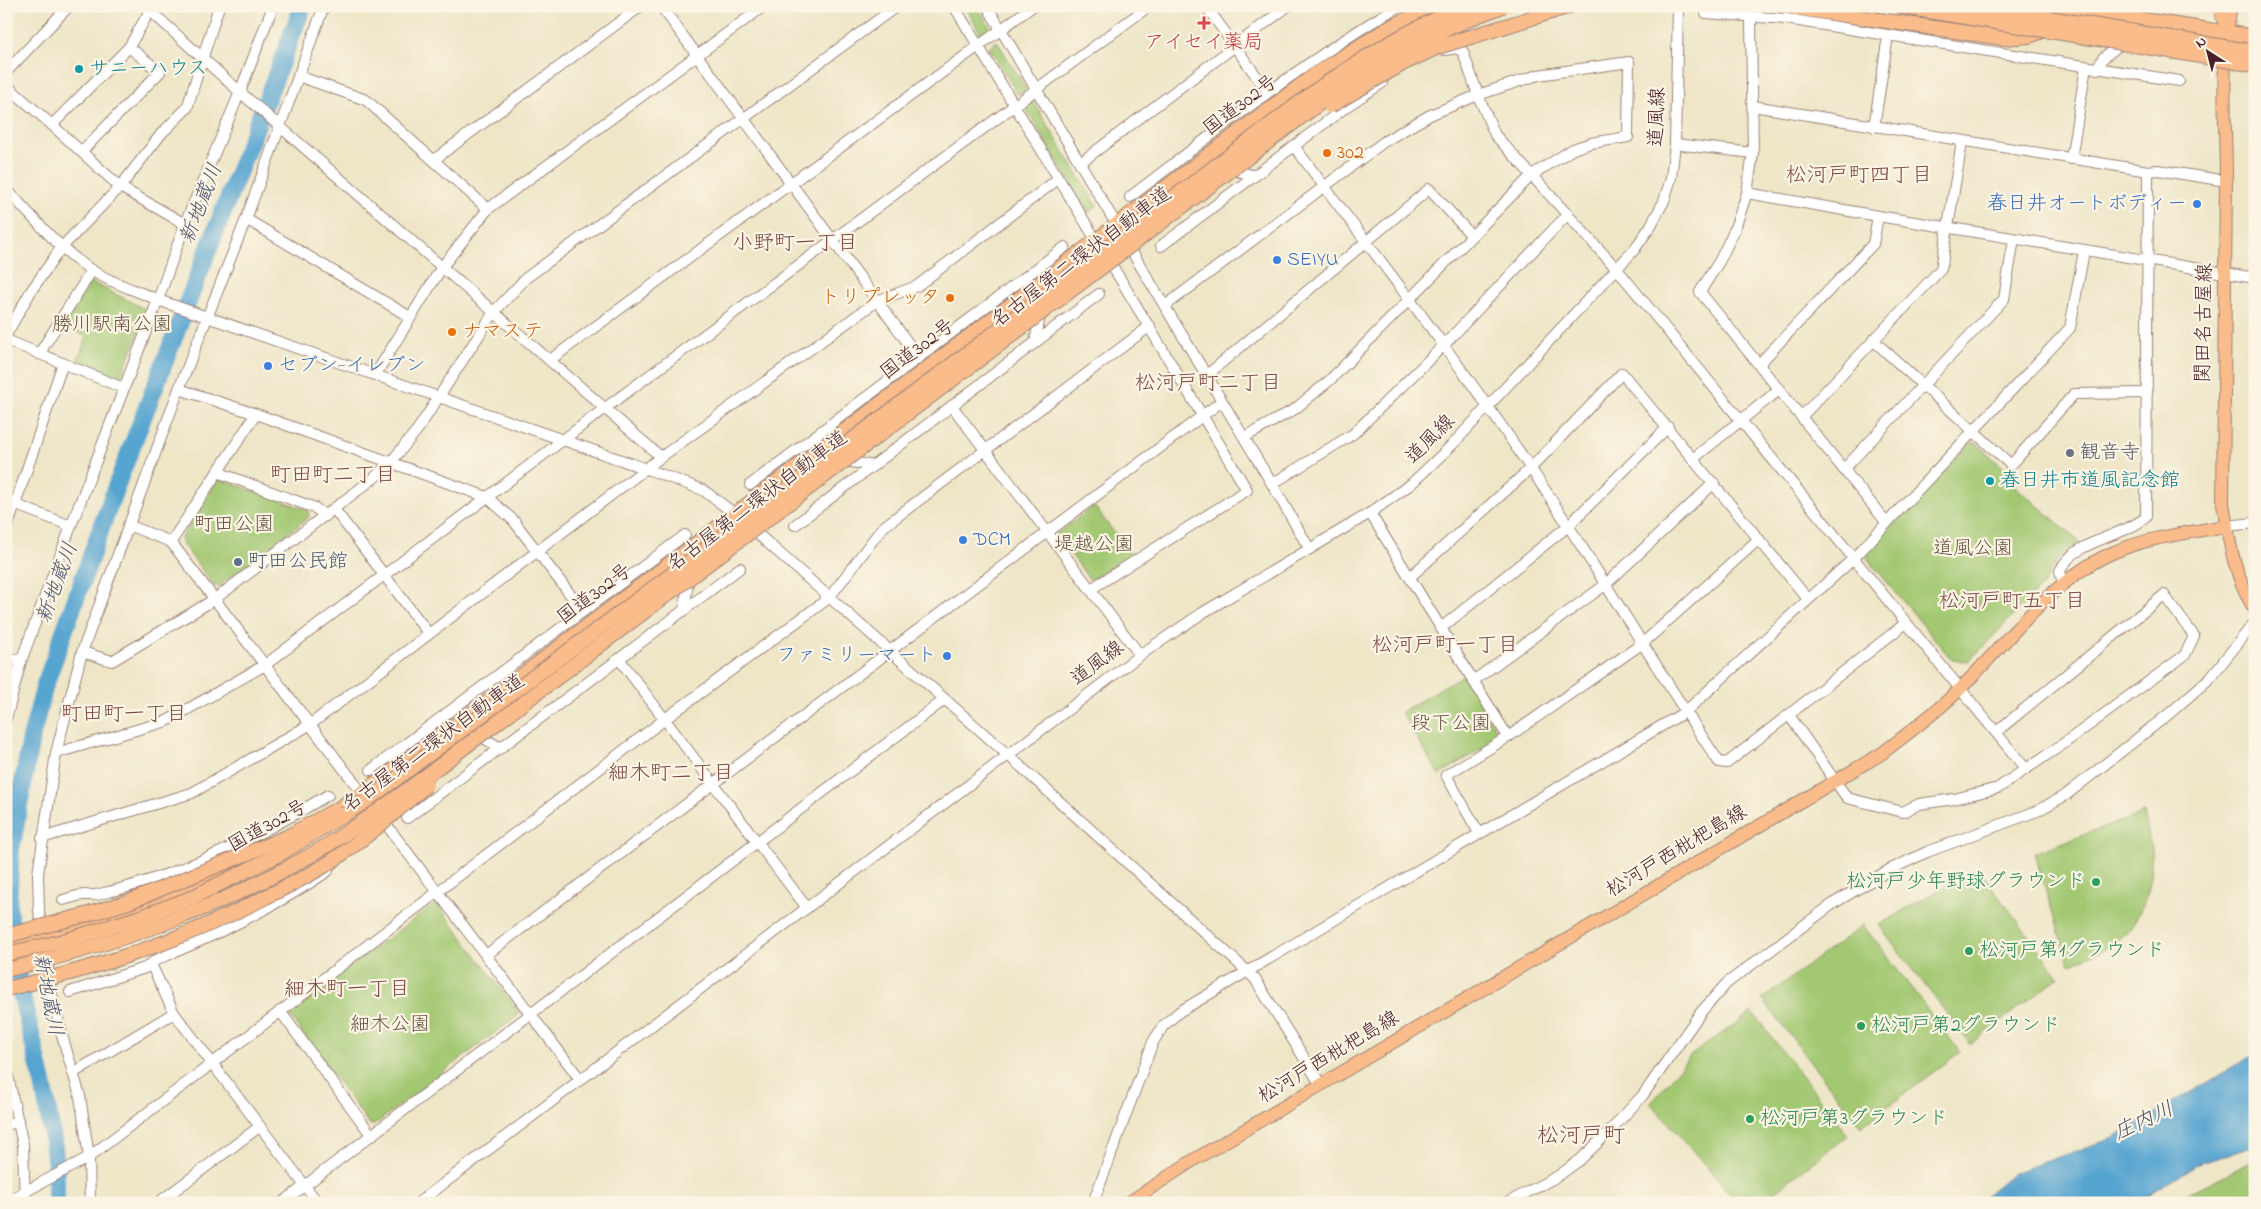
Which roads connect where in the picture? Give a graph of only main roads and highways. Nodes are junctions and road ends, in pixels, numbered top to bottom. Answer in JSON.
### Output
{"nodes":[{"id":1,"x":1435,"y":6,"type":"edge"},
{"id":2,"x":1468,"y":6,"type":"edge"},
{"id":3,"x":1503,"y":6,"type":"edge"},
{"id":4,"x":1570,"y":6,"type":"edge"},
{"id":5,"x":1898,"y":6,"type":"edge"},
{"id":6,"x":1977,"y":6,"type":"edge"},
{"id":7,"x":2051,"y":6,"type":"edge"},
{"id":8,"x":2219,"y":6,"type":"edge"},
{"id":9,"x":2232,"y":6,"type":"edge"},
{"id":10,"x":1784,"y":11,"type":"edge"},
{"id":11,"x":2106,"y":11,"type":"edge"},
{"id":12,"x":2091,"y":13,"type":"junction"},
{"id":13,"x":2226,"y":32,"type":"junction"},
{"id":14,"x":2255,"y":37,"type":"edge"},
{"id":15,"x":2255,"y":52,"type":"edge"},
{"id":16,"x":2255,"y":65,"type":"edge"},
{"id":17,"x":1199,"y":195,"type":"junction"},
{"id":18,"x":2226,"y":526,"type":"junction"},
{"id":19,"x":2255,"y":610,"type":"edge"},
{"id":20,"x":490,"y":719,"type":"junction"},
{"id":21,"x":6,"y":936,"type":"edge"},
{"id":22,"x":6,"y":946,"type":"edge"},
{"id":23,"x":6,"y":954,"type":"edge"},
{"id":24,"x":6,"y":970,"type":"edge"},
{"id":25,"x":6,"y":989,"type":"edge"},
{"id":26,"x":1128,"y":1203,"type":"edge"}],
"edges":[{"from":1,"to":22,"type":"highway","name":"国道302号"},
{"from":2,"to":20,"type":"highway","name":"名古屋第二環状自動車道","bridge":true},
{"from":3,"to":17,"type":"highway","name":"名古屋第二環状自動車道","bridge":true},
{"from":4,"to":17,"type":"highway","bridge":true},
{"from":5,"to":16,"type":"highway","bridge":true},
{"from":6,"to":15,"type":"highway","bridge":true},
{"from":7,"to":12,"type":"highway"},
{"from":8,"to":13,"type":"main road","name":"関田名古屋線"},
{"from":9,"to":13,"type":"main road","name":"関田名古屋線"},
{"from":10,"to":12,"type":"highway"},
{"from":11,"to":12,"type":"highway"},
{"from":11,"to":13,"type":"highway"},
{"from":13,"to":14,"type":"highway"},
{"from":13,"to":18,"type":"main road","name":"関田名古屋線"},
{"from":17,"to":20,"type":"highway","name":"名古屋第二環状自動車道","bridge":true},
{"from":18,"to":19,"type":"main road","name":"関田名古屋線"},
{"from":18,"to":26,"type":"main road","name":"松河戸西枇杷島線"},
{"from":20,"to":21,"type":"highway","bridge":true},
{"from":20,"to":23,"type":"highway","name":"名古屋第二環状自動車道","bridge":true},
{"from":20,"to":24,"type":"highway","name":"名古屋第二環状自動車道","bridge":true},
{"from":20,"to":25,"type":"highway","bridge":true}]}
